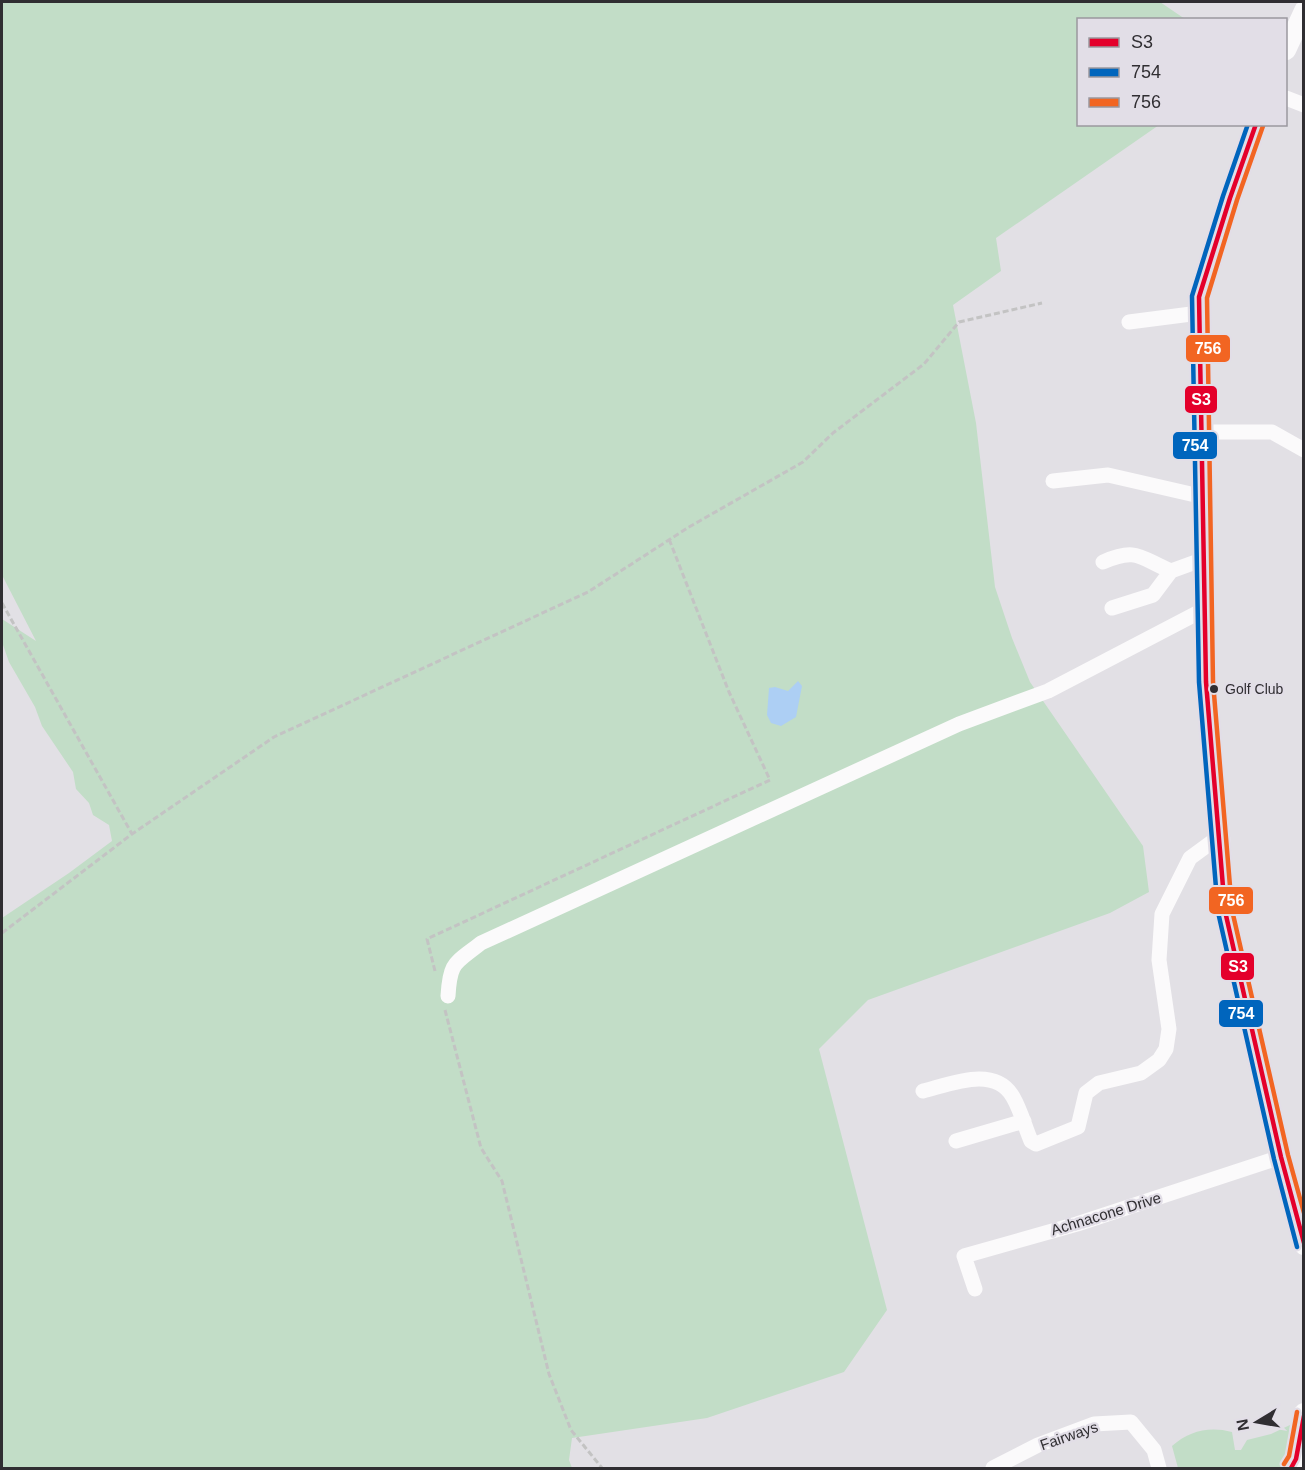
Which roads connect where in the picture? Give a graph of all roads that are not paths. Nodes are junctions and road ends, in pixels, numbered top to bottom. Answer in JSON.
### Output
{"nodes":[{"id":1,"x":1304,"y":10,"type":"edge"},
{"id":2,"x":1287,"y":47,"type":"edge"},
{"id":3,"x":1287,"y":98,"type":"edge"},
{"id":4,"x":1304,"y":105,"type":"edge"},
{"id":5,"x":1255,"y":126,"type":"edge"},
{"id":6,"x":1199,"y":313,"type":"junction"},
{"id":7,"x":1128,"y":322,"type":"dead end"},
{"id":8,"x":1203,"y":432,"type":"junction"},
{"id":9,"x":1304,"y":450,"type":"edge"},
{"id":10,"x":1053,"y":482,"type":"dead end"},
{"id":11,"x":1204,"y":497,"type":"junction"},
{"id":12,"x":1204,"y":559,"type":"junction"},
{"id":13,"x":1103,"y":562,"type":"dead end"},
{"id":14,"x":1171,"y":570,"type":"junction"},
{"id":15,"x":1112,"y":608,"type":"dead end"},
{"id":16,"x":1205,"y":609,"type":"junction"},
{"id":17,"x":1220,"y":836,"type":"junction"},
{"id":18,"x":446,"y":1002,"type":"road end"},
{"id":19,"x":923,"y":1091,"type":"dead end"},
{"id":20,"x":1024,"y":1121,"type":"junction"},
{"id":21,"x":956,"y":1141,"type":"dead end"},
{"id":22,"x":1281,"y":1157,"type":"junction"},
{"id":23,"x":1304,"y":1245,"type":"edge"},
{"id":24,"x":975,"y":1289,"type":"dead end"},
{"id":25,"x":1304,"y":1413,"type":"edge"},
{"id":26,"x":993,"y":1468,"type":"edge"},
{"id":27,"x":1159,"y":1468,"type":"edge"},
{"id":28,"x":1292,"y":1468,"type":"edge"}],
"edges":[{"from":1,"to":2,"type":"main road"},
{"from":3,"to":4,"type":"street"},
{"from":5,"to":6,"type":"main road"},
{"from":6,"to":7,"type":"street"},
{"from":6,"to":8,"type":"main road"},
{"from":8,"to":9,"type":"street"},
{"from":8,"to":11,"type":"main road"},
{"from":10,"to":11,"type":"street"},
{"from":11,"to":12,"type":"main road"},
{"from":12,"to":14,"type":"street"},
{"from":12,"to":16,"type":"main road"},
{"from":13,"to":14,"type":"street"},
{"from":14,"to":15,"type":"street"},
{"from":16,"to":17,"type":"main road"},
{"from":16,"to":18,"type":"street"},
{"from":17,"to":20,"type":"street"},
{"from":17,"to":22,"type":"main road"},
{"from":19,"to":20,"type":"street"},
{"from":20,"to":21,"type":"street"},
{"from":22,"to":23,"type":"main road"},
{"from":22,"to":24,"type":"street","name":"Achnacone Drive"},
{"from":25,"to":28,"type":"main road"},
{"from":26,"to":27,"type":"street","name":"Fairways"}]}
